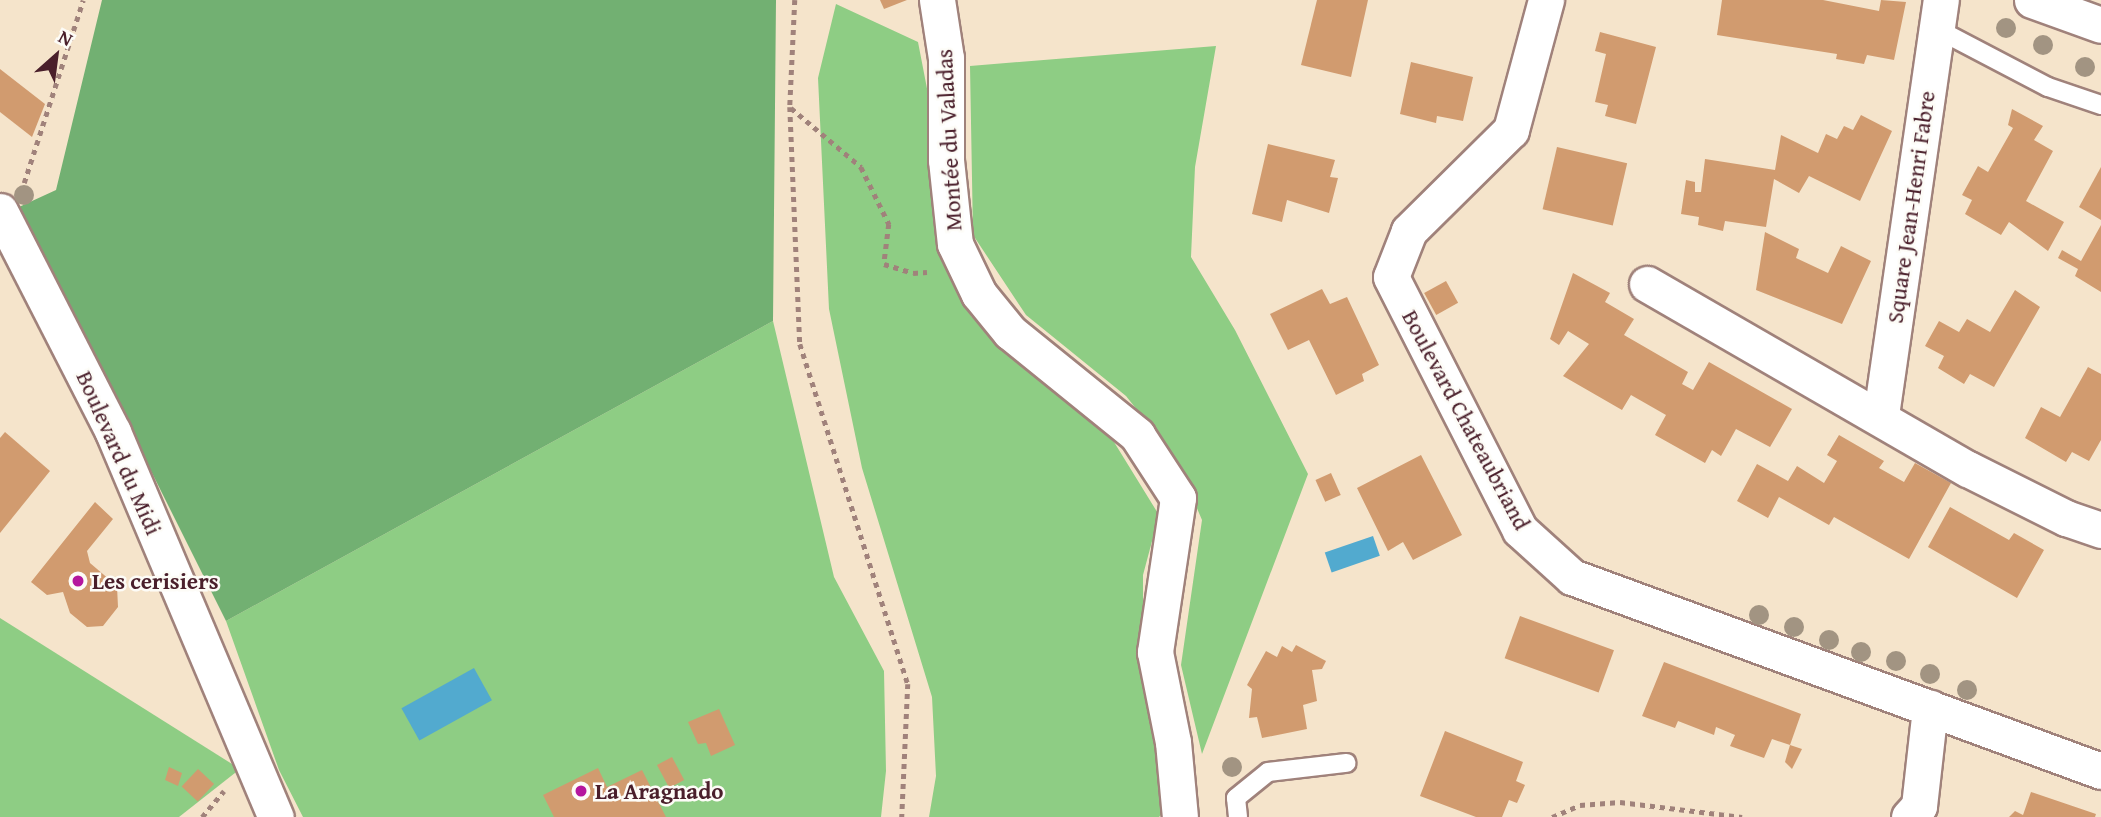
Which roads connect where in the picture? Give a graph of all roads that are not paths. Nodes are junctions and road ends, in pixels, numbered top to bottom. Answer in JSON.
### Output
{"nodes":[{"id":1,"x":937,"y":0,"type":"edge"},
{"id":2,"x":1546,"y":0,"type":"edge"},
{"id":3,"x":2032,"y":0,"type":"edge"},
{"id":4,"x":1939,"y":14,"type":"edge"},
{"id":5,"x":2101,"y":25,"type":"edge"},
{"id":6,"x":2101,"y":106,"type":"edge"},
{"id":7,"x":9,"y":199,"type":"edge"},
{"id":8,"x":1647,"y":284,"type":"dead end"},
{"id":9,"x":1881,"y":415,"type":"junction"},
{"id":10,"x":2101,"y":530,"type":"edge"},
{"id":11,"x":1930,"y":708,"type":"junction"},
{"id":12,"x":1346,"y":763,"type":"dead end"},
{"id":13,"x":2101,"y":771,"type":"edge"},
{"id":14,"x":276,"y":817,"type":"edge"},
{"id":15,"x":1180,"y":817,"type":"edge"},
{"id":16,"x":1238,"y":817,"type":"edge"},
{"id":17,"x":1909,"y":817,"type":"edge"}],
"edges":[{"from":1,"to":15,"type":"street","name":"Montée du Valadas"},
{"from":2,"to":11,"type":"street","name":"Boulevard Chateaubriand"},
{"from":3,"to":5,"type":"street"},
{"from":4,"to":6,"type":"lane"},
{"from":4,"to":9,"type":"street","name":"Square Jean-Henri Fabre"},
{"from":7,"to":14,"type":"street","name":"Boulevard du Midi"},
{"from":8,"to":9,"type":"street"},
{"from":9,"to":10,"type":"street"},
{"from":11,"to":13,"type":"street","name":"Boulevard Chateaubriand"},
{"from":11,"to":17,"type":"street"},
{"from":12,"to":16,"type":"lane"}]}
